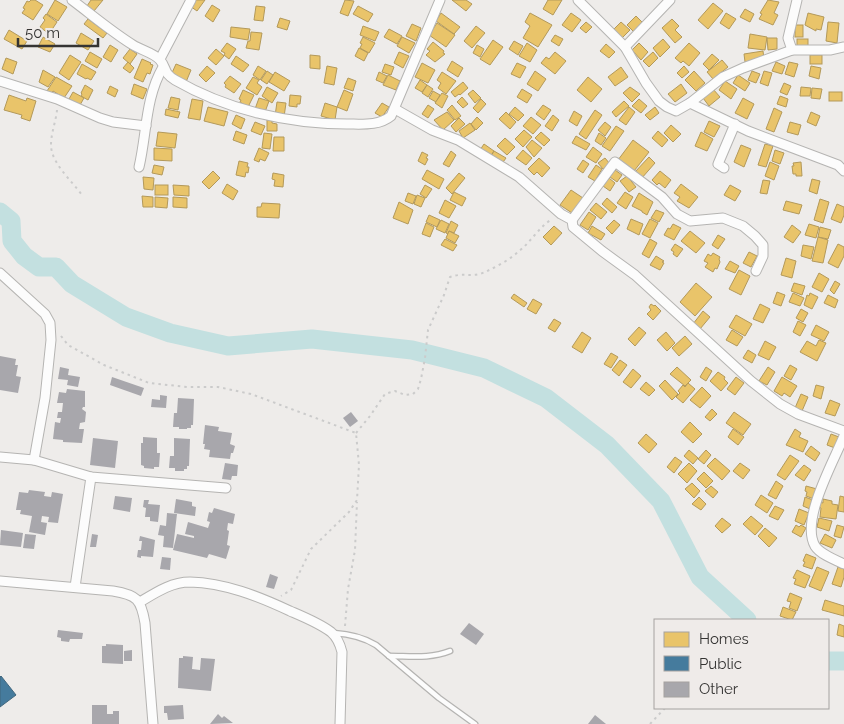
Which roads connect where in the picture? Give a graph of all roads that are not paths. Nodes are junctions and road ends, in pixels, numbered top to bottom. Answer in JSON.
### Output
{"nodes":[{"id":1,"x":72,"y":0,"type":"edge"},
{"id":2,"x":191,"y":0,"type":"edge"},
{"id":3,"x":440,"y":0,"type":"edge"},
{"id":4,"x":578,"y":0,"type":"edge"},
{"id":5,"x":670,"y":0,"type":"edge"},
{"id":6,"x":797,"y":0,"type":"edge"},
{"id":7,"x":625,"y":47,"type":"junction"},
{"id":8,"x":844,"y":47,"type":"edge"},
{"id":9,"x":792,"y":50,"type":"junction"},
{"id":10,"x":161,"y":63,"type":"junction"},
{"id":11,"x":0,"y":80,"type":"edge"},
{"id":12,"x":690,"y":103,"type":"junction"},
{"id":13,"x":395,"y":109,"type":"junction"},
{"id":14,"x":735,"y":124,"type":"junction"},
{"id":15,"x":146,"y":126,"type":"junction"},
{"id":16,"x":139,"y":167,"type":"dead end"},
{"id":17,"x":724,"y":168,"type":"dead end"},
{"id":18,"x":844,"y":171,"type":"edge"},
{"id":19,"x":572,"y":220,"type":"junction"},
{"id":20,"x":756,"y":271,"type":"dead end"},
{"id":21,"x":0,"y":273,"type":"edge"},
{"id":22,"x":844,"y":431,"type":"edge"},
{"id":23,"x":844,"y":436,"type":"edge"},
{"id":24,"x":0,"y":457,"type":"edge"},
{"id":25,"x":34,"y":460,"type":"junction"},
{"id":26,"x":91,"y":477,"type":"junction"},
{"id":27,"x":226,"y":488,"type":"dead end"},
{"id":28,"x":844,"y":564,"type":"edge"},
{"id":29,"x":0,"y":581,"type":"edge"},
{"id":30,"x":75,"y":587,"type":"junction"},
{"id":31,"x":140,"y":602,"type":"junction"},
{"id":32,"x":336,"y":633,"type":"junction"},
{"id":33,"x":450,"y":652,"type":"dead end"},
{"id":34,"x":389,"y":656,"type":"junction"},
{"id":35,"x":153,"y":724,"type":"edge"},
{"id":36,"x":340,"y":724,"type":"edge"},
{"id":37,"x":475,"y":724,"type":"edge"}],
"edges":[{"from":1,"to":10,"type":"street"},
{"from":2,"to":10,"type":"street"},
{"from":3,"to":13,"type":"street"},
{"from":4,"to":7,"type":"street"},
{"from":5,"to":7,"type":"street"},
{"from":6,"to":9,"type":"street"},
{"from":7,"to":12,"type":"street"},
{"from":8,"to":9,"type":"street"},
{"from":9,"to":12,"type":"street"},
{"from":10,"to":13,"type":"street"},
{"from":10,"to":15,"type":"street"},
{"from":11,"to":15,"type":"street"},
{"from":12,"to":14,"type":"street"},
{"from":13,"to":19,"type":"street"},
{"from":14,"to":17,"type":"street"},
{"from":14,"to":18,"type":"street"},
{"from":15,"to":16,"type":"street"},
{"from":19,"to":20,"type":"street"},
{"from":19,"to":22,"type":"street"},
{"from":21,"to":25,"type":"street"},
{"from":23,"to":28,"type":"street"},
{"from":24,"to":25,"type":"street"},
{"from":25,"to":26,"type":"street"},
{"from":26,"to":27,"type":"street"},
{"from":26,"to":30,"type":"street"},
{"from":29,"to":30,"type":"street"},
{"from":30,"to":31,"type":"street"},
{"from":31,"to":32,"type":"street"},
{"from":31,"to":35,"type":"street"},
{"from":32,"to":34,"type":"lane"},
{"from":32,"to":36,"type":"street"},
{"from":33,"to":34,"type":"lane"},
{"from":34,"to":37,"type":"lane"}]}
